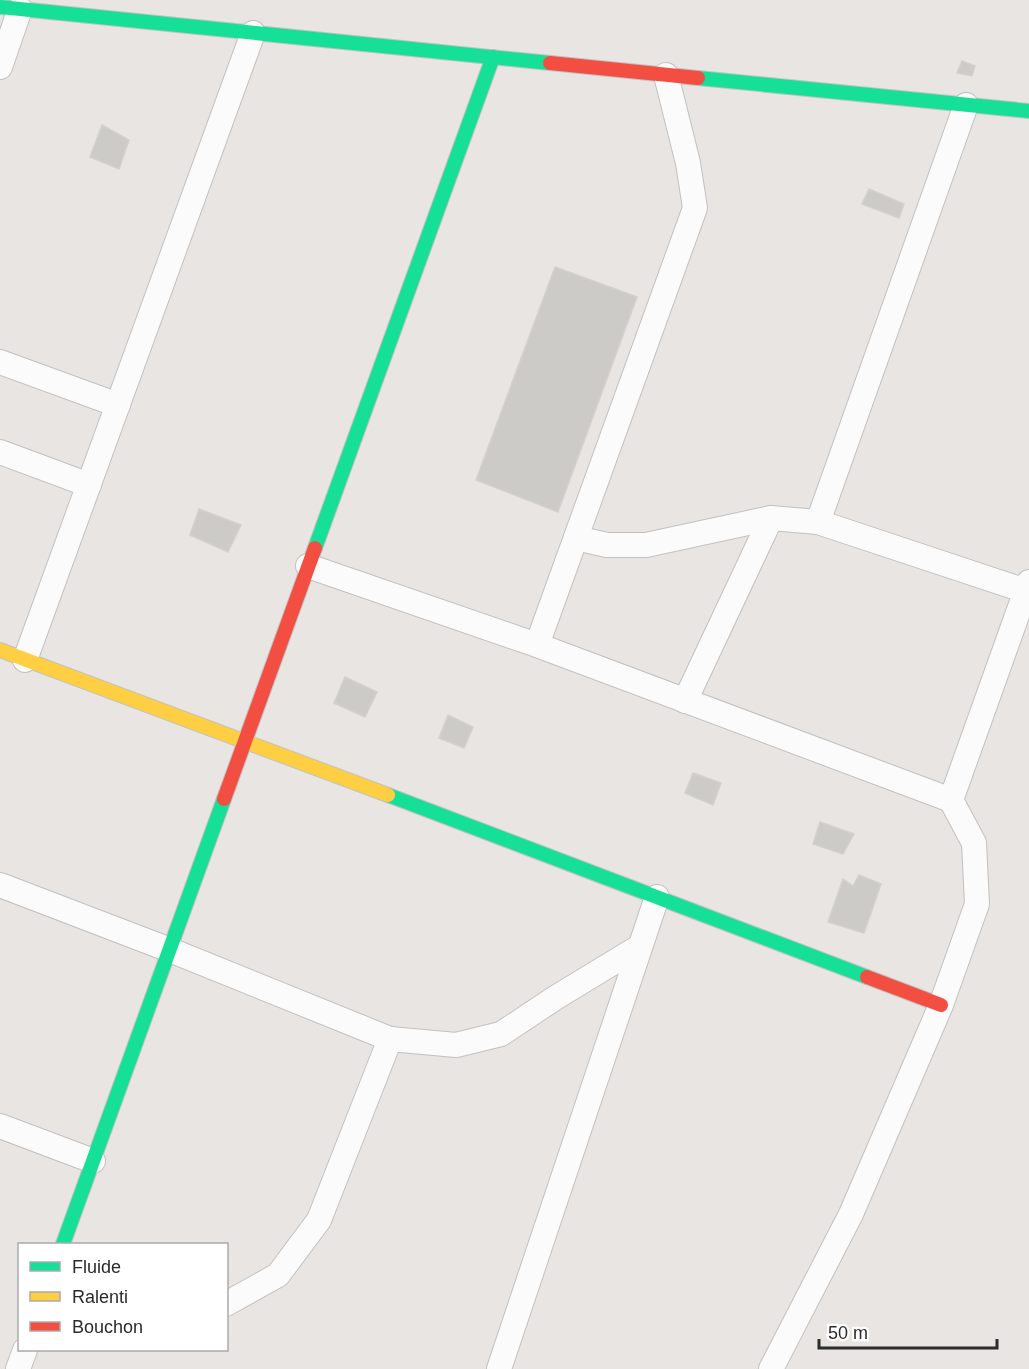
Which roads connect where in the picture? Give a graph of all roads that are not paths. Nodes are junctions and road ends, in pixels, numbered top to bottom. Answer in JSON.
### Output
{"nodes":[{"id":1,"x":10,"y":8,"type":"edge"},
{"id":2,"x":253,"y":33,"type":"junction"},
{"id":3,"x":493,"y":57,"type":"junction"},
{"id":4,"x":0,"y":67,"type":"edge"},
{"id":5,"x":666,"y":75,"type":"junction"},
{"id":6,"x":966,"y":105,"type":"junction"},
{"id":7,"x":1029,"y":111,"type":"edge"},
{"id":8,"x":0,"y":362,"type":"edge"},
{"id":9,"x":118,"y":405,"type":"junction"},
{"id":10,"x":0,"y":452,"type":"edge"},
{"id":11,"x":89,"y":485,"type":"junction"},
{"id":12,"x":771,"y":518,"type":"junction"},
{"id":13,"x":818,"y":522,"type":"junction"},
{"id":14,"x":576,"y":538,"type":"junction"},
{"id":15,"x":308,"y":566,"type":"junction"},
{"id":16,"x":1027,"y":587,"type":"edge"},
{"id":17,"x":537,"y":645,"type":"junction"},
{"id":18,"x":0,"y":650,"type":"edge"},
{"id":19,"x":25,"y":660,"type":"junction"},
{"id":20,"x":686,"y":701,"type":"junction"},
{"id":21,"x":246,"y":741,"type":"junction"},
{"id":22,"x":951,"y":800,"type":"junction"},
{"id":23,"x":0,"y":885,"type":"edge"},
{"id":24,"x":657,"y":897,"type":"junction"},
{"id":25,"x":639,"y":947,"type":"junction"},
{"id":26,"x":170,"y":950,"type":"junction"},
{"id":27,"x":941,"y":1005,"type":"junction"},
{"id":28,"x":390,"y":1039,"type":"junction"},
{"id":29,"x":0,"y":1126,"type":"edge"},
{"id":30,"x":93,"y":1161,"type":"junction"},
{"id":31,"x":64,"y":1243,"type":"edge"},
{"id":32,"x":228,"y":1303,"type":"edge"},
{"id":33,"x":25,"y":1351,"type":"edge"},
{"id":34,"x":18,"y":1369,"type":"edge"},
{"id":35,"x":499,"y":1369,"type":"edge"},
{"id":36,"x":771,"y":1369,"type":"edge"}],
"edges":[{"from":1,"to":2,"type":"street"},
{"from":1,"to":4,"type":"street"},
{"from":2,"to":3,"type":"street"},
{"from":2,"to":9,"type":"street"},
{"from":3,"to":5,"type":"street"},
{"from":3,"to":15,"type":"street"},
{"from":5,"to":6,"type":"street"},
{"from":5,"to":14,"type":"street"},
{"from":6,"to":7,"type":"street"},
{"from":6,"to":13,"type":"street"},
{"from":8,"to":9,"type":"street"},
{"from":9,"to":11,"type":"street"},
{"from":10,"to":11,"type":"street"},
{"from":11,"to":19,"type":"street"},
{"from":12,"to":13,"type":"street"},
{"from":12,"to":14,"type":"street"},
{"from":12,"to":20,"type":"street"},
{"from":13,"to":16,"type":"street"},
{"from":14,"to":17,"type":"street"},
{"from":15,"to":17,"type":"street"},
{"from":15,"to":21,"type":"street"},
{"from":16,"to":22,"type":"street"},
{"from":17,"to":20,"type":"street"},
{"from":18,"to":19,"type":"street"},
{"from":19,"to":21,"type":"street"},
{"from":20,"to":22,"type":"street"},
{"from":21,"to":24,"type":"street"},
{"from":21,"to":26,"type":"street"},
{"from":22,"to":27,"type":"street"},
{"from":23,"to":26,"type":"street"},
{"from":24,"to":25,"type":"street"},
{"from":24,"to":27,"type":"street"},
{"from":25,"to":28,"type":"street"},
{"from":25,"to":35,"type":"street"},
{"from":26,"to":28,"type":"street"},
{"from":26,"to":30,"type":"street"},
{"from":27,"to":36,"type":"street"},
{"from":28,"to":32,"type":"street"},
{"from":29,"to":30,"type":"street"},
{"from":30,"to":31,"type":"street"},
{"from":33,"to":34,"type":"street"}]}
